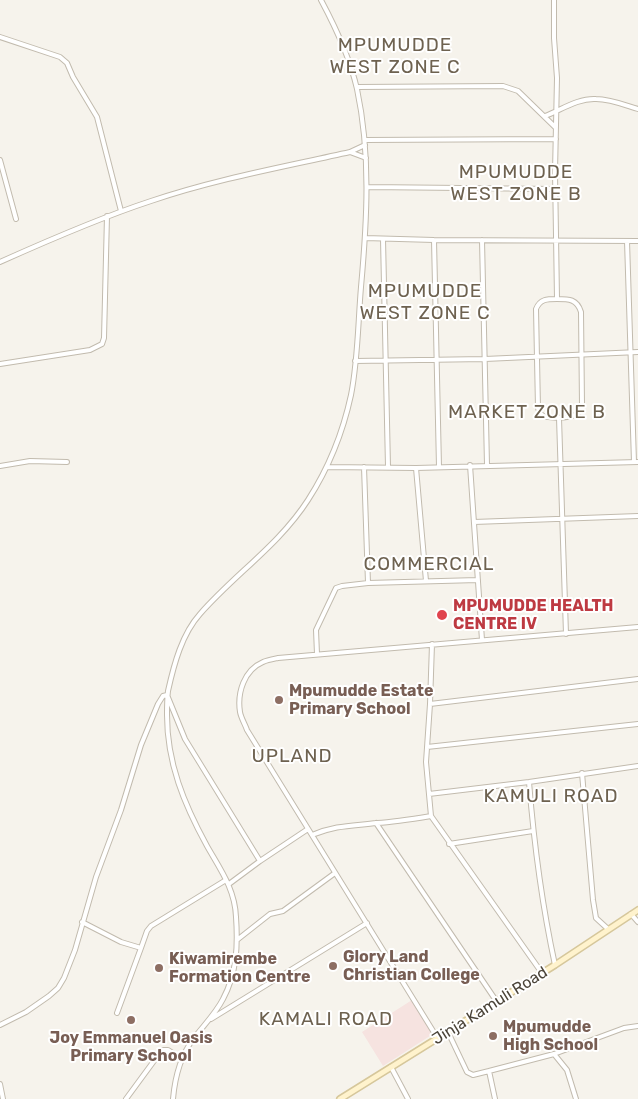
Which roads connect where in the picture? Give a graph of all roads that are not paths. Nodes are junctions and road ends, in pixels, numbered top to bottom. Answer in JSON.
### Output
{"nodes":[{"id":1,"x":321,"y":0,"type":"edge"},
{"id":2,"x":554,"y":0,"type":"edge"},
{"id":3,"x":0,"y":37,"type":"edge"},
{"id":4,"x":357,"y":87,"type":"junction"},
{"id":5,"x":638,"y":109,"type":"edge"},
{"id":6,"x":556,"y":111,"type":"junction"},
{"id":7,"x":545,"y":116,"type":"junction"},
{"id":8,"x":555,"y":127,"type":"junction"},
{"id":9,"x":556,"y":139,"type":"junction"},
{"id":10,"x":365,"y":142,"type":"junction"},
{"id":11,"x":350,"y":152,"type":"junction"},
{"id":12,"x":366,"y":158,"type":"junction"},
{"id":13,"x":0,"y":160,"type":"edge"},
{"id":14,"x":368,"y":187,"type":"junction"},
{"id":15,"x":555,"y":189,"type":"junction"},
{"id":16,"x":121,"y":211,"type":"junction"},
{"id":17,"x":107,"y":216,"type":"junction"},
{"id":18,"x":16,"y":219,"type":"dead end"},
{"id":19,"x":365,"y":238,"type":"junction"},
{"id":20,"x":383,"y":239,"type":"junction"},
{"id":21,"x":434,"y":240,"type":"junction"},
{"id":22,"x":482,"y":240,"type":"junction"},
{"id":23,"x":557,"y":241,"type":"junction"},
{"id":24,"x":626,"y":241,"type":"junction"},
{"id":25,"x":638,"y":241,"type":"edge"},
{"id":26,"x":0,"y":262,"type":"edge"},
{"id":27,"x":557,"y":299,"type":"junction"},
{"id":28,"x":638,"y":352,"type":"edge"},
{"id":29,"x":631,"y":353,"type":"junction"},
{"id":30,"x":582,"y":355,"type":"junction"},
{"id":31,"x":537,"y":357,"type":"junction"},
{"id":32,"x":437,"y":359,"type":"junction"},
{"id":33,"x":485,"y":359,"type":"junction"},
{"id":34,"x":355,"y":360,"type":"junction"},
{"id":35,"x":386,"y":360,"type":"junction"},
{"id":36,"x":0,"y":364,"type":"edge"},
{"id":37,"x":559,"y":418,"type":"junction"},
{"id":38,"x":67,"y":462,"type":"dead end"},
{"id":39,"x":636,"y":462,"type":"edge"},
{"id":40,"x":560,"y":463,"type":"junction"},
{"id":41,"x":470,"y":465,"type":"junction"},
{"id":42,"x":488,"y":465,"type":"junction"},
{"id":43,"x":0,"y":466,"type":"edge"},
{"id":44,"x":327,"y":467,"type":"junction"},
{"id":45,"x":364,"y":467,"type":"junction"},
{"id":46,"x":388,"y":467,"type":"junction"},
{"id":47,"x":438,"y":467,"type":"junction"},
{"id":48,"x":416,"y":468,"type":"junction"},
{"id":49,"x":638,"y":516,"type":"edge"},
{"id":50,"x":562,"y":519,"type":"junction"},
{"id":51,"x":474,"y":522,"type":"junction"},
{"id":52,"x":478,"y":580,"type":"junction"},
{"id":53,"x":426,"y":582,"type":"junction"},
{"id":54,"x":368,"y":583,"type":"junction"},
{"id":55,"x":638,"y":627,"type":"edge"},
{"id":56,"x":566,"y":634,"type":"junction"},
{"id":57,"x":482,"y":640,"type":"junction"},
{"id":58,"x":432,"y":644,"type":"junction"},
{"id":59,"x":317,"y":654,"type":"junction"},
{"id":60,"x":638,"y":679,"type":"edge"},
{"id":61,"x":167,"y":695,"type":"junction"},
{"id":62,"x":430,"y":704,"type":"junction"},
{"id":63,"x":638,"y":724,"type":"edge"},
{"id":64,"x":427,"y":748,"type":"junction"},
{"id":65,"x":638,"y":766,"type":"edge"},
{"id":66,"x":582,"y":773,"type":"junction"},
{"id":67,"x":530,"y":782,"type":"junction"},
{"id":68,"x":429,"y":794,"type":"junction"},
{"id":69,"x":431,"y":816,"type":"junction"},
{"id":70,"x":376,"y":823,"type":"junction"},
{"id":71,"x":308,"y":829,"type":"junction"},
{"id":72,"x":533,"y":831,"type":"junction"},
{"id":73,"x":312,"y":834,"type":"junction"},
{"id":74,"x":449,"y":844,"type":"junction"},
{"id":75,"x":260,"y":861,"type":"junction"},
{"id":76,"x":336,"y":873,"type":"junction"},
{"id":77,"x":228,"y":882,"type":"junction"},
{"id":78,"x":638,"y":910,"type":"edge"},
{"id":79,"x":631,"y":914,"type":"junction"},
{"id":80,"x":82,"y":922,"type":"junction"},
{"id":81,"x":638,"y":922,"type":"edge"},
{"id":82,"x":367,"y":924,"type":"junction"},
{"id":83,"x":608,"y":929,"type":"junction"},
{"id":84,"x":237,"y":940,"type":"junction"},
{"id":85,"x":141,"y":948,"type":"junction"},
{"id":86,"x":555,"y":965,"type":"junction"},
{"id":87,"x":542,"y":973,"type":"junction"},
{"id":88,"x":497,"y":1002,"type":"junction"},
{"id":89,"x":117,"y":1013,"type":"dead end"},
{"id":90,"x":208,"y":1020,"type":"junction"},
{"id":91,"x":0,"y":1025,"type":"edge"},
{"id":92,"x":638,"y":1026,"type":"edge"},
{"id":93,"x":448,"y":1032,"type":"junction"},
{"id":94,"x":438,"y":1039,"type":"junction"},
{"id":95,"x":554,"y":1054,"type":"junction"},
{"id":96,"x":182,"y":1059,"type":"junction"},
{"id":97,"x":391,"y":1067,"type":"junction"},
{"id":98,"x":489,"y":1071,"type":"junction"},
{"id":99,"x":0,"y":1084,"type":"edge"},
{"id":100,"x":4,"y":1099,"type":"edge"},
{"id":101,"x":126,"y":1099,"type":"edge"},
{"id":102,"x":173,"y":1099,"type":"edge"},
{"id":103,"x":340,"y":1099,"type":"edge"},
{"id":104,"x":408,"y":1099,"type":"edge"},
{"id":105,"x":495,"y":1099,"type":"edge"},
{"id":106,"x":576,"y":1099,"type":"edge"}],
"edges":[{"from":1,"to":4,"type":"street"},
{"from":2,"to":6,"type":"street"},
{"from":3,"to":16,"type":"street"},
{"from":4,"to":7,"type":"street"},
{"from":4,"to":10,"type":"street"},
{"from":5,"to":6,"type":"street"},
{"from":6,"to":7,"type":"street"},
{"from":6,"to":8,"type":"street"},
{"from":7,"to":8,"type":"street"},
{"from":8,"to":9,"type":"street"},
{"from":9,"to":10,"type":"street"},
{"from":9,"to":15,"type":"street"},
{"from":10,"to":11,"type":"street"},
{"from":10,"to":12,"type":"street"},
{"from":11,"to":12,"type":"street"},
{"from":11,"to":16,"type":"street"},
{"from":12,"to":14,"type":"street"},
{"from":13,"to":18,"type":"street"},
{"from":14,"to":15,"type":"street"},
{"from":14,"to":19,"type":"street"},
{"from":15,"to":23,"type":"street"},
{"from":16,"to":17,"type":"street"},
{"from":17,"to":26,"type":"street"},
{"from":17,"to":36,"type":"street"},
{"from":19,"to":20,"type":"street"},
{"from":19,"to":34,"type":"street"},
{"from":20,"to":21,"type":"street"},
{"from":20,"to":35,"type":"street"},
{"from":21,"to":22,"type":"street"},
{"from":21,"to":32,"type":"street"},
{"from":22,"to":23,"type":"street"},
{"from":22,"to":33,"type":"street"},
{"from":23,"to":24,"type":"street"},
{"from":23,"to":27,"type":"street"},
{"from":24,"to":25,"type":"street"},
{"from":24,"to":29,"type":"street"},
{"from":27,"to":30,"type":"street"},
{"from":27,"to":31,"type":"street"},
{"from":28,"to":29,"type":"street"},
{"from":29,"to":30,"type":"street"},
{"from":29,"to":39,"type":"street"},
{"from":30,"to":31,"type":"street"},
{"from":30,"to":37,"type":"street"},
{"from":31,"to":33,"type":"street"},
{"from":31,"to":37,"type":"street"},
{"from":32,"to":33,"type":"street"},
{"from":32,"to":35,"type":"street"},
{"from":32,"to":47,"type":"street"},
{"from":33,"to":42,"type":"street"},
{"from":34,"to":35,"type":"street"},
{"from":34,"to":44,"type":"street"},
{"from":35,"to":46,"type":"street"},
{"from":37,"to":40,"type":"street"},
{"from":38,"to":43,"type":"street"},
{"from":39,"to":40,"type":"street"},
{"from":40,"to":42,"type":"street"},
{"from":40,"to":50,"type":"street"},
{"from":41,"to":42,"type":"street"},
{"from":41,"to":47,"type":"street"},
{"from":41,"to":51,"type":"street"},
{"from":44,"to":45,"type":"street"},
{"from":44,"to":61,"type":"street"},
{"from":45,"to":46,"type":"street"},
{"from":45,"to":54,"type":"street"},
{"from":46,"to":48,"type":"street"},
{"from":47,"to":48,"type":"street"},
{"from":48,"to":53,"type":"street"},
{"from":49,"to":50,"type":"street"},
{"from":50,"to":51,"type":"street"},
{"from":50,"to":56,"type":"street"},
{"from":51,"to":52,"type":"street"},
{"from":52,"to":53,"type":"street"},
{"from":52,"to":57,"type":"street"},
{"from":53,"to":54,"type":"street"},
{"from":54,"to":59,"type":"street"},
{"from":55,"to":56,"type":"street"},
{"from":56,"to":57,"type":"street"},
{"from":57,"to":58,"type":"street"},
{"from":58,"to":59,"type":"street"},
{"from":58,"to":62,"type":"street"},
{"from":59,"to":71,"type":"street"},
{"from":60,"to":62,"type":"street"},
{"from":61,"to":75,"type":"street"},
{"from":61,"to":77,"type":"street"},
{"from":61,"to":80,"type":"street"},
{"from":62,"to":64,"type":"street"},
{"from":63,"to":64,"type":"street"},
{"from":64,"to":68,"type":"street"},
{"from":65,"to":66,"type":"street"},
{"from":66,"to":67,"type":"street"},
{"from":66,"to":83,"type":"street"},
{"from":67,"to":68,"type":"street"},
{"from":67,"to":72,"type":"street"},
{"from":68,"to":69,"type":"street"},
{"from":69,"to":70,"type":"street"},
{"from":69,"to":74,"type":"street"},
{"from":70,"to":73,"type":"street"},
{"from":70,"to":88,"type":"street"},
{"from":71,"to":73,"type":"street"},
{"from":71,"to":75,"type":"street"},
{"from":72,"to":74,"type":"street"},
{"from":72,"to":86,"type":"street"},
{"from":73,"to":76,"type":"street"},
{"from":74,"to":87,"type":"street"},
{"from":75,"to":77,"type":"street"},
{"from":76,"to":82,"type":"street"},
{"from":76,"to":84,"type":"street"},
{"from":77,"to":84,"type":"street"},
{"from":77,"to":85,"type":"street"},
{"from":78,"to":79,"type":"main road","name":"Jinja Kamuli Road"},
{"from":79,"to":81,"type":"street"},
{"from":79,"to":83,"type":"main road","name":"Jinja Kamuli Road"},
{"from":80,"to":85,"type":"street"},
{"from":80,"to":91,"type":"street"},
{"from":82,"to":90,"type":"street"},
{"from":82,"to":94,"type":"street"},
{"from":83,"to":86,"type":"main road","name":"Jinja Kamuli Road"},
{"from":84,"to":90,"type":"street"},
{"from":85,"to":89,"type":"street"},
{"from":86,"to":87,"type":"main road","name":"Jinja Kamuli Road"},
{"from":87,"to":88,"type":"main road","name":"Jinja Kamuli Road"},
{"from":88,"to":93,"type":"main road","name":"Jinja Kamuli Road"},
{"from":90,"to":96,"type":"street"},
{"from":92,"to":95,"type":"street"},
{"from":93,"to":94,"type":"main road","name":"Jinja Kamuli Road"},
{"from":93,"to":98,"type":"street"},
{"from":94,"to":97,"type":"main road","name":"Jinja Kamuli Road"},
{"from":95,"to":98,"type":"street"},
{"from":95,"to":106,"type":"street"},
{"from":96,"to":101,"type":"street"},
{"from":96,"to":102,"type":"street"},
{"from":97,"to":103,"type":"main road","name":"Jinja Kamuli Road"},
{"from":97,"to":104,"type":"street"},
{"from":98,"to":105,"type":"street"},
{"from":99,"to":100,"type":"street"}]}
